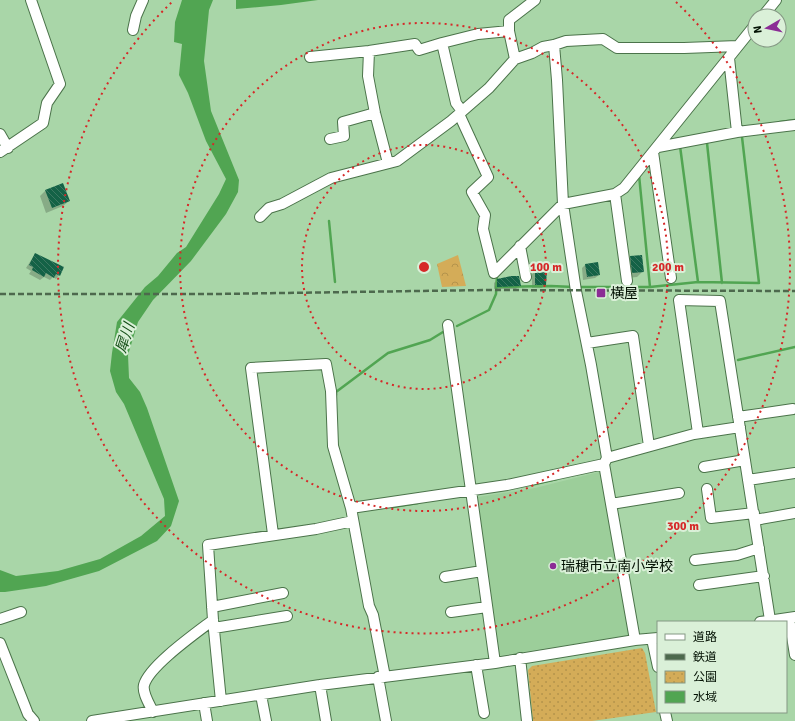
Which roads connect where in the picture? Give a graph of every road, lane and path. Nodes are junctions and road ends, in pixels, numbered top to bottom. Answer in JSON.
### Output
{"nodes":[{"id":1,"x":31,"y":0,"type":"edge"},
{"id":2,"x":143,"y":0,"type":"edge"},
{"id":3,"x":535,"y":0,"type":"edge"},
{"id":4,"x":776,"y":0,"type":"edge"},
{"id":5,"x":770,"y":8,"type":"edge"},
{"id":6,"x":133,"y":30,"type":"dead end"},
{"id":7,"x":509,"y":31,"type":"junction"},
{"id":8,"x":747,"y":35,"type":"edge"},
{"id":9,"x":442,"y":43,"type":"junction"},
{"id":10,"x":554,"y":46,"type":"junction"},
{"id":11,"x":738,"y":46,"type":"junction"},
{"id":12,"x":369,"y":51,"type":"junction"},
{"id":13,"x":310,"y":57,"type":"dead end"},
{"id":14,"x":729,"y":58,"type":"junction"},
{"id":15,"x":515,"y":59,"type":"junction"},
{"id":16,"x":375,"y":112,"type":"junction"},
{"id":17,"x":460,"y":113,"type":"junction"},
{"id":18,"x":795,"y":125,"type":"edge"},
{"id":19,"x":737,"y":132,"type":"junction"},
{"id":20,"x":0,"y":134,"type":"edge"},
{"id":21,"x":330,"y":138,"type":"dead end"},
{"id":22,"x":656,"y":149,"type":"junction"},
{"id":23,"x":4,"y":150,"type":"edge"},
{"id":24,"x":388,"y":163,"type":"junction"},
{"id":25,"x":615,"y":194,"type":"junction"},
{"id":26,"x":563,"y":204,"type":"junction"},
{"id":27,"x":260,"y":217,"type":"dead end"},
{"id":28,"x":520,"y":246,"type":"junction"},
{"id":29,"x":526,"y":277,"type":"dead end"},
{"id":30,"x":671,"y":278,"type":"dead end"},
{"id":31,"x":627,"y":281,"type":"dead end"},
{"id":32,"x":448,"y":326,"type":"dead end"},
{"id":33,"x":587,"y":343,"type":"junction"},
{"id":34,"x":793,"y":409,"type":"dead end"},
{"id":35,"x":739,"y":422,"type":"junction"},
{"id":36,"x":698,"y":433,"type":"junction"},
{"id":37,"x":648,"y":446,"type":"junction"},
{"id":38,"x":745,"y":460,"type":"junction"},
{"id":39,"x":606,"y":461,"type":"junction"},
{"id":40,"x":704,"y":467,"type":"dead end"},
{"id":41,"x":795,"y":473,"type":"edge"},
{"id":42,"x":748,"y":480,"type":"junction"},
{"id":43,"x":707,"y":489,"type":"dead end"},
{"id":44,"x":471,"y":491,"type":"junction"},
{"id":45,"x":678,"y":493,"type":"dead end"},
{"id":46,"x":611,"y":504,"type":"junction"},
{"id":47,"x":351,"y":508,"type":"junction"},
{"id":48,"x":795,"y":513,"type":"edge"},
{"id":49,"x":754,"y":516,"type":"junction"},
{"id":50,"x":353,"y":521,"type":"junction"},
{"id":51,"x":274,"y":534,"type":"junction"},
{"id":52,"x":759,"y":548,"type":"junction"},
{"id":53,"x":695,"y":560,"type":"dead end"},
{"id":54,"x":482,"y":571,"type":"junction"},
{"id":55,"x":764,"y":576,"type":"junction"},
{"id":56,"x":445,"y":577,"type":"dead end"},
{"id":57,"x":699,"y":585,"type":"dead end"},
{"id":58,"x":283,"y":593,"type":"dead end"},
{"id":59,"x":212,"y":607,"type":"junction"},
{"id":60,"x":487,"y":607,"type":"junction"},
{"id":61,"x":21,"y":612,"type":"dead end"},
{"id":62,"x":451,"y":612,"type":"dead end"},
{"id":63,"x":287,"y":616,"type":"dead end"},
{"id":64,"x":792,"y":618,"type":"edge"},
{"id":65,"x":0,"y":619,"type":"edge"},
{"id":66,"x":765,"y":621,"type":"edge"},
{"id":67,"x":214,"y":624,"type":"junction"},
{"id":68,"x":655,"y":638,"type":"edge"},
{"id":69,"x":635,"y":640,"type":"junction"},
{"id":70,"x":0,"y":643,"type":"edge"},
{"id":71,"x":795,"y":655,"type":"edge"},
{"id":72,"x":657,"y":657,"type":"edge"},
{"id":73,"x":520,"y":658,"type":"junction"},
{"id":74,"x":495,"y":662,"type":"junction"},
{"id":75,"x":476,"y":665,"type":"junction"},
{"id":76,"x":381,"y":677,"type":"junction"},
{"id":77,"x":320,"y":685,"type":"junction"},
{"id":78,"x":261,"y":695,"type":"junction"},
{"id":79,"x":222,"y":701,"type":"junction"},
{"id":80,"x":204,"y":703,"type":"junction"},
{"id":81,"x":484,"y":714,"type":"dead end"},
{"id":82,"x":150,"y":715,"type":"edge"},
{"id":83,"x":34,"y":721,"type":"edge"},
{"id":84,"x":92,"y":721,"type":"edge"},
{"id":85,"x":207,"y":721,"type":"edge"},
{"id":86,"x":266,"y":721,"type":"edge"},
{"id":87,"x":326,"y":721,"type":"edge"},
{"id":88,"x":386,"y":721,"type":"edge"},
{"id":89,"x":527,"y":721,"type":"edge"}],
"edges":[{"from":1,"to":23,"type":"street"},
{"from":2,"to":6,"type":"street"},
{"from":3,"to":7,"type":"street"},
{"from":4,"to":5,"type":"street"},
{"from":7,"to":9,"type":"street"},
{"from":7,"to":15,"type":"street"},
{"from":8,"to":11,"type":"street"},
{"from":9,"to":12,"type":"street"},
{"from":9,"to":17,"type":"street"},
{"from":10,"to":11,"type":"street"},
{"from":10,"to":15,"type":"street"},
{"from":10,"to":26,"type":"street"},
{"from":11,"to":14,"type":"street"},
{"from":12,"to":13,"type":"street"},
{"from":12,"to":16,"type":"street"},
{"from":14,"to":19,"type":"street"},
{"from":14,"to":22,"type":"street"},
{"from":15,"to":17,"type":"street"},
{"from":16,"to":21,"type":"street"},
{"from":16,"to":24,"type":"street"},
{"from":17,"to":24,"type":"street"},
{"from":17,"to":28,"type":"street"},
{"from":18,"to":19,"type":"street"},
{"from":19,"to":22,"type":"street"},
{"from":20,"to":23,"type":"street"},
{"from":22,"to":25,"type":"street"},
{"from":22,"to":30,"type":"street"},
{"from":24,"to":27,"type":"street"},
{"from":25,"to":26,"type":"street"},
{"from":25,"to":31,"type":"street"},
{"from":26,"to":28,"type":"street"},
{"from":26,"to":33,"type":"street"},
{"from":28,"to":29,"type":"street"},
{"from":32,"to":44,"type":"street"},
{"from":33,"to":37,"type":"street"},
{"from":33,"to":39,"type":"street"},
{"from":34,"to":35,"type":"street"},
{"from":35,"to":36,"type":"street"},
{"from":35,"to":36,"type":"street"},
{"from":35,"to":38,"type":"street"},
{"from":36,"to":37,"type":"street"},
{"from":37,"to":39,"type":"street"},
{"from":38,"to":40,"type":"street"},
{"from":38,"to":42,"type":"street"},
{"from":39,"to":44,"type":"street"},
{"from":39,"to":46,"type":"street"},
{"from":41,"to":42,"type":"street"},
{"from":42,"to":49,"type":"street"},
{"from":43,"to":49,"type":"street"},
{"from":44,"to":47,"type":"street"},
{"from":44,"to":54,"type":"street"},
{"from":45,"to":46,"type":"street"},
{"from":46,"to":69,"type":"street"},
{"from":47,"to":50,"type":"street"},
{"from":47,"to":51,"type":"street"},
{"from":48,"to":49,"type":"street"},
{"from":49,"to":52,"type":"street"},
{"from":50,"to":51,"type":"street"},
{"from":50,"to":76,"type":"street"},
{"from":51,"to":59,"type":"street"},
{"from":52,"to":53,"type":"street"},
{"from":52,"to":55,"type":"street"},
{"from":54,"to":56,"type":"street"},
{"from":54,"to":60,"type":"street"},
{"from":55,"to":57,"type":"street"},
{"from":55,"to":66,"type":"street"},
{"from":58,"to":59,"type":"street"},
{"from":59,"to":67,"type":"street"},
{"from":60,"to":62,"type":"street"},
{"from":60,"to":74,"type":"street"},
{"from":61,"to":65,"type":"street"},
{"from":63,"to":67,"type":"street"},
{"from":64,"to":66,"type":"street"},
{"from":64,"to":71,"type":"street"},
{"from":67,"to":79,"type":"street"},
{"from":67,"to":82,"type":"street"},
{"from":68,"to":69,"type":"street"},
{"from":68,"to":72,"type":"street"},
{"from":69,"to":73,"type":"street"},
{"from":70,"to":83,"type":"street"},
{"from":73,"to":74,"type":"street"},
{"from":73,"to":89,"type":"street"},
{"from":74,"to":75,"type":"street"},
{"from":75,"to":76,"type":"street"},
{"from":75,"to":81,"type":"street"},
{"from":76,"to":77,"type":"street"},
{"from":76,"to":88,"type":"street"},
{"from":77,"to":78,"type":"street"},
{"from":77,"to":87,"type":"street"},
{"from":78,"to":79,"type":"street"},
{"from":78,"to":86,"type":"street"},
{"from":79,"to":80,"type":"street"},
{"from":80,"to":82,"type":"street"},
{"from":80,"to":85,"type":"street"},
{"from":82,"to":84,"type":"street"}]}
